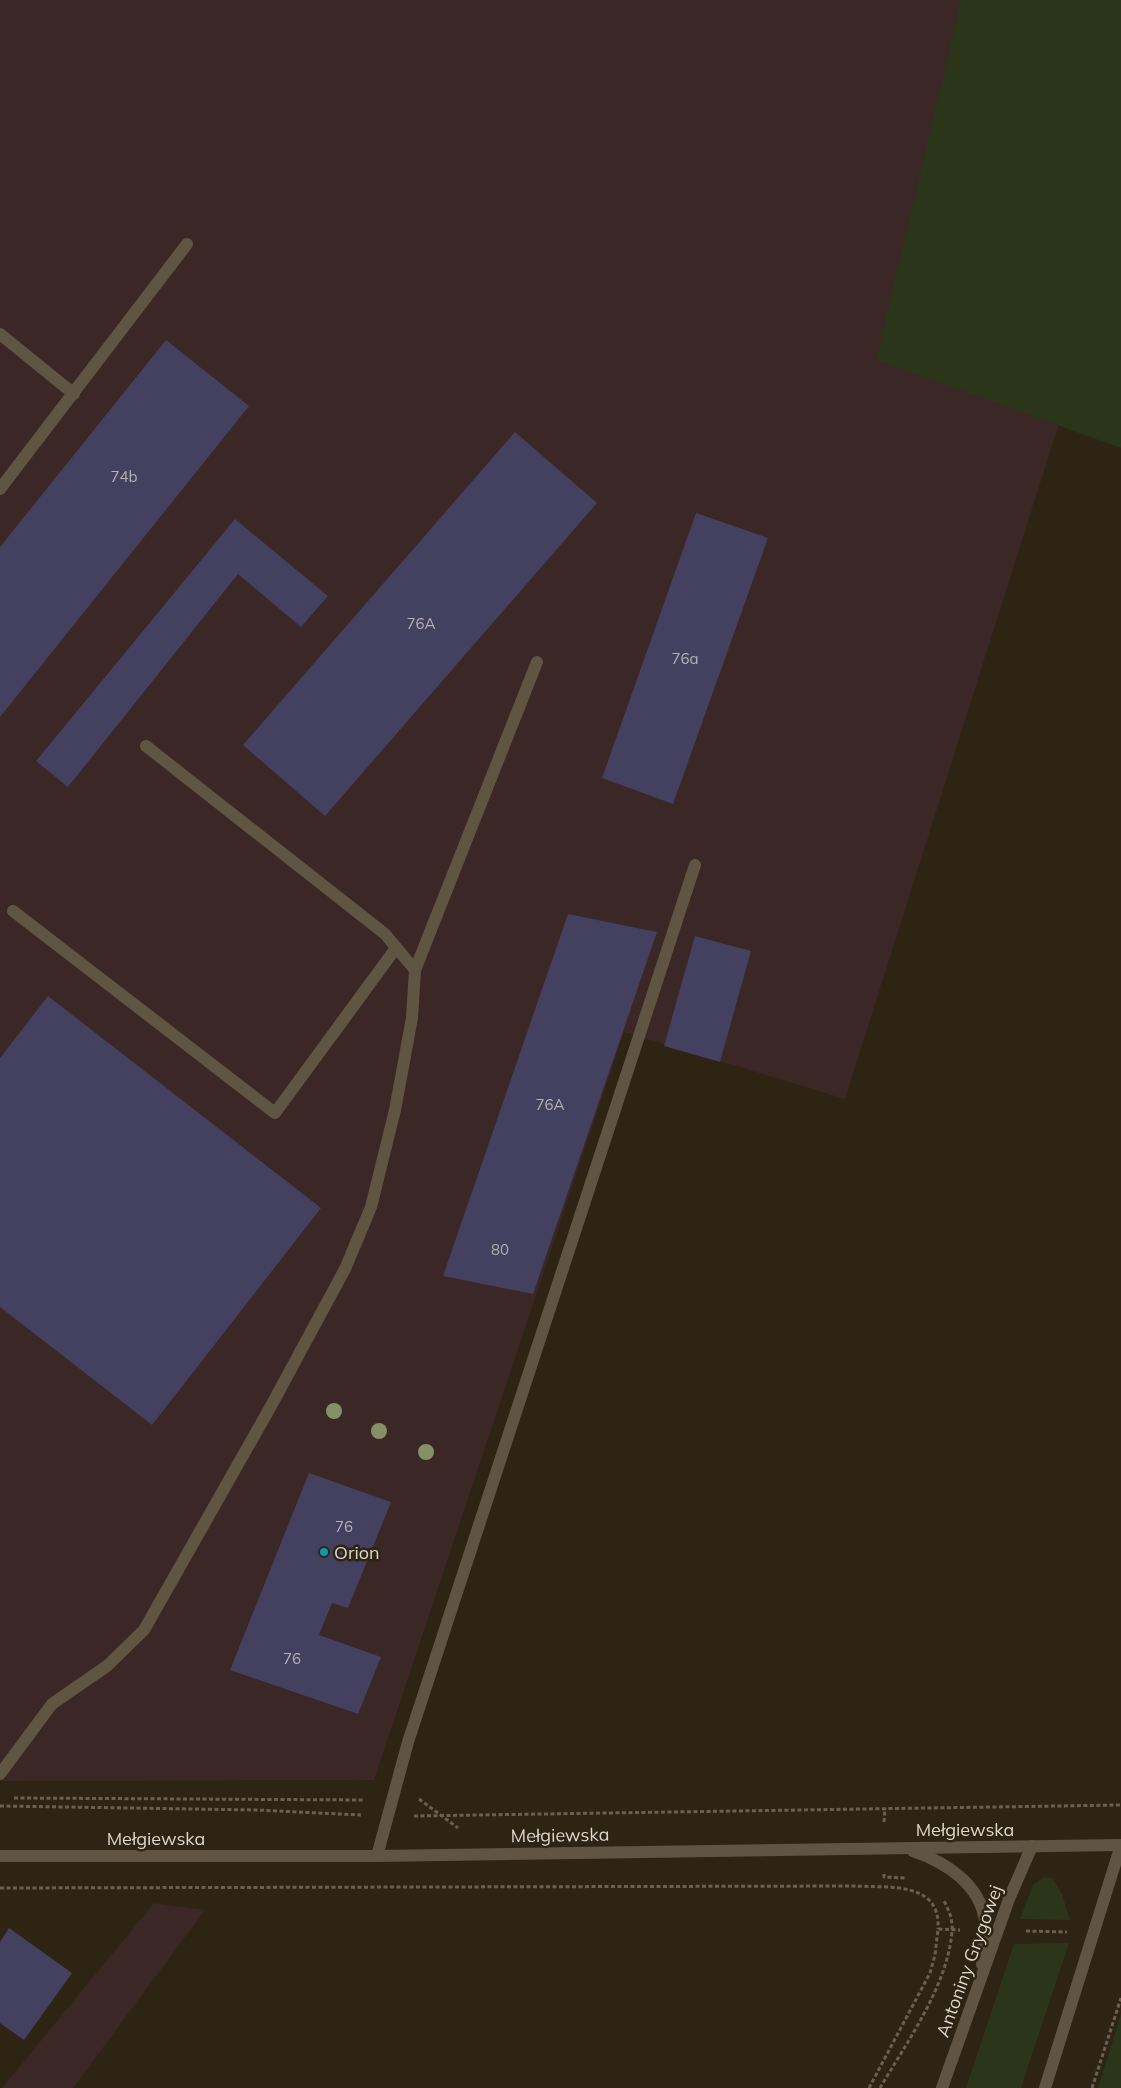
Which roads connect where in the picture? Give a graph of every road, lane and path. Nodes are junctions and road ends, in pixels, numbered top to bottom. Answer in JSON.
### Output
{"nodes":[{"id":1,"x":187,"y":244,"type":"dead end"},
{"id":2,"x":0,"y":334,"type":"edge"},
{"id":3,"x":74,"y":394,"type":"junction"},
{"id":4,"x":0,"y":489,"type":"edge"},
{"id":5,"x":537,"y":662,"type":"dead end"},
{"id":6,"x":146,"y":746,"type":"dead end"},
{"id":7,"x":695,"y":865,"type":"dead end"},
{"id":8,"x":13,"y":911,"type":"dead end"},
{"id":9,"x":396,"y":948,"type":"junction"},
{"id":10,"x":414,"y":970,"type":"junction"},
{"id":11,"x":0,"y":1774,"type":"edge"},
{"id":12,"x":10,"y":1798,"type":"dead end"},
{"id":13,"x":419,"y":1799,"type":"dead end"},
{"id":14,"x":393,"y":1800,"type":"junction"},
{"id":15,"x":1121,"y":1805,"type":"edge"},
{"id":16,"x":0,"y":1806,"type":"edge"},
{"id":17,"x":884,"y":1808,"type":"junction"},
{"id":18,"x":388,"y":1816,"type":"junction"},
{"id":19,"x":1121,"y":1845,"type":"edge"},
{"id":20,"x":1032,"y":1846,"type":"junction"},
{"id":21,"x":903,"y":1847,"type":"junction"},
{"id":22,"x":884,"y":1848,"type":"junction"},
{"id":23,"x":0,"y":1856,"type":"edge"},
{"id":24,"x":377,"y":1856,"type":"junction"},
{"id":25,"x":912,"y":1880,"type":"dead end"},
{"id":26,"x":0,"y":1888,"type":"edge"},
{"id":27,"x":942,"y":1897,"type":"dead end"},
{"id":28,"x":938,"y":1929,"type":"dead end"},
{"id":29,"x":980,"y":1979,"type":"junction"},
{"id":30,"x":1121,"y":1998,"type":"edge"},
{"id":31,"x":880,"y":2088,"type":"edge"},
{"id":32,"x":942,"y":2088,"type":"edge"},
{"id":33,"x":1045,"y":2088,"type":"edge"},
{"id":34,"x":1092,"y":2088,"type":"edge"}],
"edges":[{"from":1,"to":3,"type":"street"},
{"from":2,"to":3,"type":"street"},
{"from":3,"to":4,"type":"street"},
{"from":5,"to":10,"type":"street"},
{"from":6,"to":9,"type":"street"},
{"from":7,"to":14,"type":"street"},
{"from":8,"to":9,"type":"street"},
{"from":9,"to":10,"type":"street"},
{"from":10,"to":11,"type":"street"},
{"from":12,"to":14,"type":"path"},
{"from":13,"to":14,"type":"path"},
{"from":14,"to":18,"type":"street"},
{"from":15,"to":17,"type":"path"},
{"from":16,"to":18,"type":"path"},
{"from":17,"to":18,"type":"path"},
{"from":17,"to":22,"type":"path"},
{"from":18,"to":24,"type":"street"},
{"from":19,"to":20,"type":"street","name":"Mełgiewska"},
{"from":19,"to":33,"type":"street"},
{"from":20,"to":21,"type":"street","name":"Mełgiewska"},
{"from":20,"to":29,"type":"street","name":"Antoniny Grygowej"},
{"from":21,"to":22,"type":"street","name":"Mełgiewska"},
{"from":21,"to":29,"type":"street"},
{"from":22,"to":24,"type":"street","name":"Mełgiewska"},
{"from":22,"to":25,"type":"path"},
{"from":23,"to":24,"type":"street","name":"Mełgiewska"},
{"from":26,"to":28,"type":"path"},
{"from":27,"to":31,"type":"path"},
{"from":29,"to":32,"type":"street","name":"Antoniny Grygowej"},
{"from":30,"to":34,"type":"path"}]}
